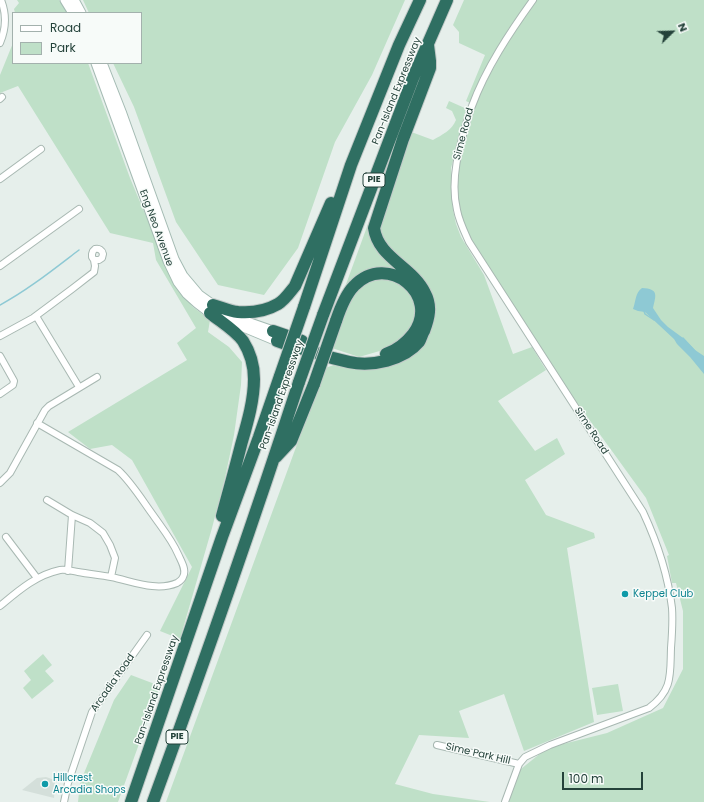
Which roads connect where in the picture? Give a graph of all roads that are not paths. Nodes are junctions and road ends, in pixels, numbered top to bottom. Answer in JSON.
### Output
{"nodes":[{"id":1,"x":1,"y":0,"type":"edge"},
{"id":2,"x":65,"y":0,"type":"edge"},
{"id":3,"x":74,"y":0,"type":"edge"},
{"id":4,"x":420,"y":0,"type":"edge"},
{"id":5,"x":447,"y":0,"type":"edge"},
{"id":6,"x":533,"y":0,"type":"edge"},
{"id":7,"x":72,"y":12,"type":"edge"},
{"id":8,"x":80,"y":12,"type":"edge"},
{"id":9,"x":0,"y":43,"type":"edge"},
{"id":10,"x":428,"y":45,"type":"junction"},
{"id":11,"x":96,"y":64,"type":"edge"},
{"id":12,"x":102,"y":64,"type":"edge"},
{"id":13,"x":41,"y":149,"type":"dead end"},
{"id":14,"x":351,"y":165,"type":"junction"},
{"id":15,"x":0,"y":179,"type":"edge"},
{"id":16,"x":79,"y":209,"type":"dead end"},
{"id":17,"x":94,"y":260,"type":"dead end"},
{"id":18,"x":0,"y":266,"type":"edge"},
{"id":19,"x":212,"y":309,"type":"junction"},
{"id":20,"x":36,"y":316,"type":"junction"},
{"id":21,"x":0,"y":336,"type":"edge"},
{"id":22,"x":275,"y":336,"type":"junction"},
{"id":23,"x":0,"y":356,"type":"edge"},
{"id":24,"x":97,"y":376,"type":"dead end"},
{"id":25,"x":79,"y":387,"type":"junction"},
{"id":26,"x":0,"y":394,"type":"edge"},
{"id":27,"x":38,"y":423,"type":"junction"},
{"id":28,"x":273,"y":460,"type":"junction"},
{"id":29,"x":0,"y":483,"type":"edge"},
{"id":30,"x":47,"y":500,"type":"dead end"},
{"id":31,"x":72,"y":515,"type":"junction"},
{"id":32,"x":6,"y":537,"type":"dead end"},
{"id":33,"x":222,"y":537,"type":"junction"},
{"id":34,"x":68,"y":571,"type":"junction"},
{"id":35,"x":111,"y":577,"type":"junction"},
{"id":36,"x":37,"y":578,"type":"junction"},
{"id":37,"x":0,"y":606,"type":"edge"},
{"id":38,"x":147,"y":635,"type":"dead end"},
{"id":39,"x":437,"y":744,"type":"dead end"},
{"id":40,"x":519,"y":764,"type":"junction"},
{"id":41,"x":64,"y":802,"type":"edge"},
{"id":42,"x":131,"y":802,"type":"edge"},
{"id":43,"x":153,"y":802,"type":"edge"},
{"id":44,"x":504,"y":802,"type":"edge"}],
"edges":[{"from":1,"to":9,"type":"street"},
{"from":2,"to":7,"type":"main road"},
{"from":3,"to":8,"type":"main road"},
{"from":4,"to":14,"type":"highway","name":"Pan-Island Expressway","number":"PIE"},
{"from":5,"to":10,"type":"highway","name":"Pan-Island Expressway","number":"PIE"},
{"from":6,"to":40,"type":"street","name":"Sime Road"},
{"from":10,"to":22,"type":"highway"},
{"from":10,"to":28,"type":"highway","name":"Pan-Island Expressway","number":"PIE","bridge":true},
{"from":11,"to":19,"type":"main road","name":"Eng Neo Avenue"},
{"from":12,"to":19,"type":"main road","name":"Eng Neo Avenue"},
{"from":13,"to":15,"type":"street"},
{"from":14,"to":19,"type":"highway"},
{"from":14,"to":33,"type":"highway","name":"Pan-Island Expressway","number":"PIE","bridge":true},
{"from":16,"to":18,"type":"street"},
{"from":17,"to":20,"type":"street"},
{"from":19,"to":22,"type":"main road","name":"Eng Neo Avenue"},
{"from":19,"to":33,"type":"highway"},
{"from":20,"to":21,"type":"street"},
{"from":20,"to":25,"type":"street"},
{"from":22,"to":28,"type":"highway","bridge":true},
{"from":23,"to":26,"type":"street"},
{"from":24,"to":25,"type":"street"},
{"from":25,"to":27,"type":"street"},
{"from":27,"to":29,"type":"street"},
{"from":27,"to":35,"type":"street"},
{"from":28,"to":43,"type":"highway","name":"Pan-Island Expressway","number":"PIE"},
{"from":30,"to":31,"type":"street"},
{"from":31,"to":34,"type":"street"},
{"from":31,"to":35,"type":"street"},
{"from":32,"to":36,"type":"street"},
{"from":33,"to":42,"type":"highway","name":"Pan-Island Expressway","number":"PIE"},
{"from":34,"to":35,"type":"street"},
{"from":34,"to":36,"type":"street"},
{"from":36,"to":37,"type":"street"},
{"from":38,"to":41,"type":"street","name":"Arcadia Road"},
{"from":39,"to":40,"type":"street","name":"Sime Park Hill"},
{"from":40,"to":44,"type":"street"}]}
